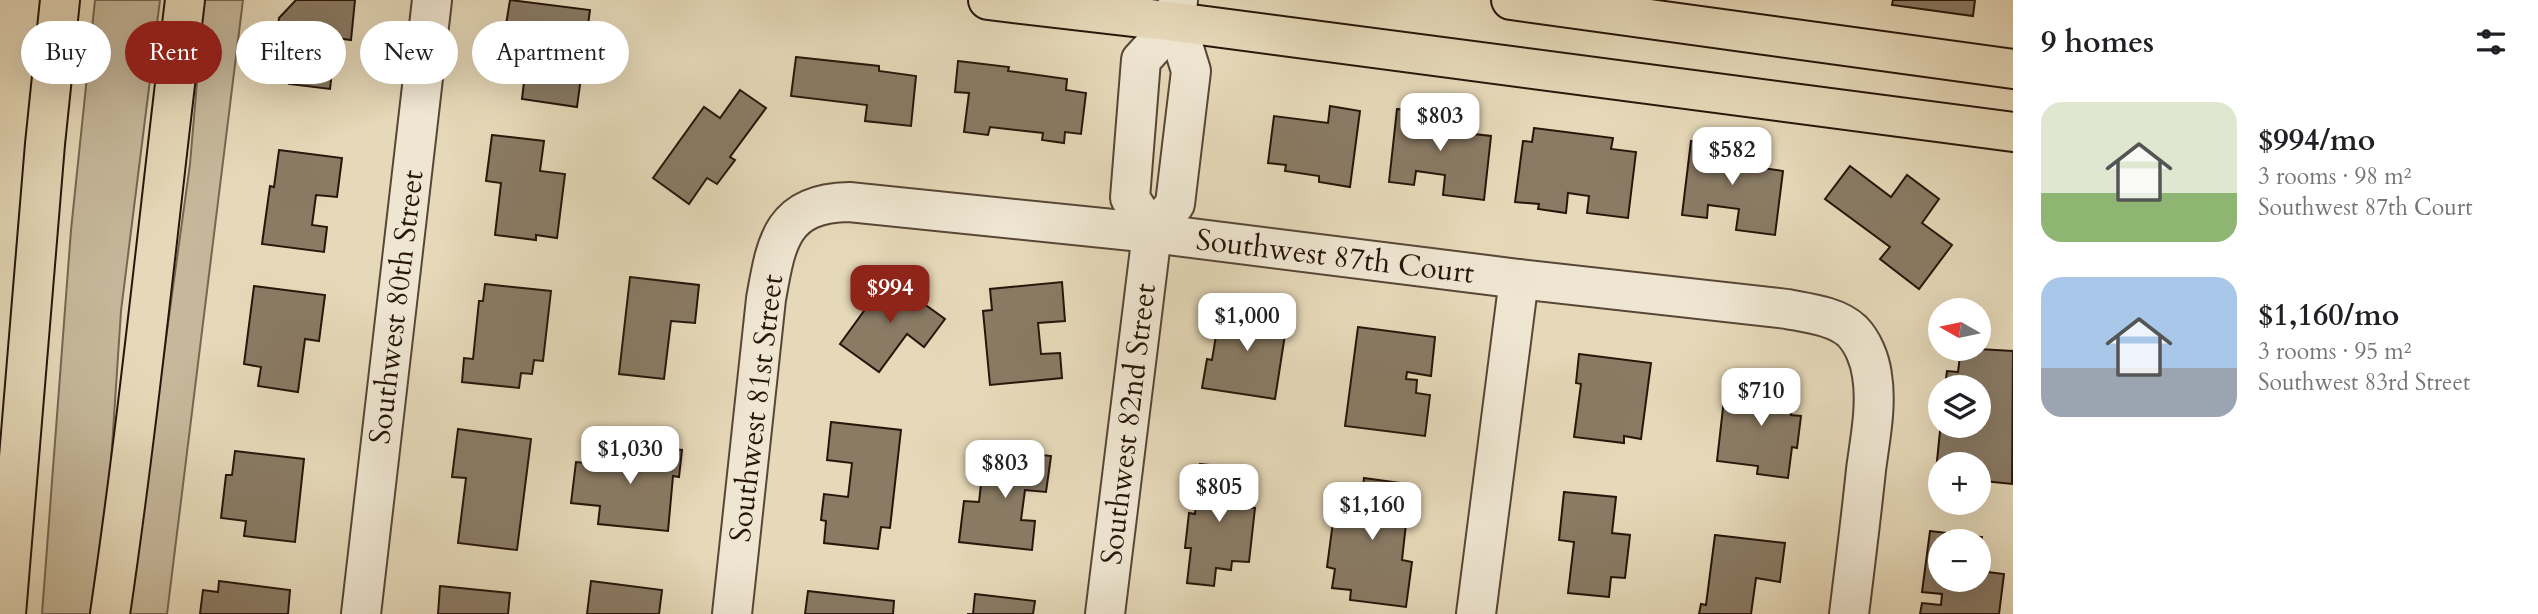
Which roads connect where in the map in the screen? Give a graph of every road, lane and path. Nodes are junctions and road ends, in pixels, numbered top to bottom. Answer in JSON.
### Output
{"nodes":[{"id":1,"x":60,"y":0,"type":"edge"},
{"id":2,"x":186,"y":0,"type":"edge"},
{"id":3,"x":432,"y":0,"type":"edge"},
{"id":4,"x":988,"y":0,"type":"edge"},
{"id":5,"x":1511,"y":0,"type":"edge"},
{"id":6,"x":1177,"y":11,"type":"edge"},
{"id":7,"x":2013,"y":69,"type":"edge"},
{"id":8,"x":2013,"y":132,"type":"edge"},
{"id":9,"x":802,"y":212,"type":"joint"},
{"id":10,"x":1152,"y":233,"type":"junction"},
{"id":11,"x":1518,"y":279,"type":"junction"},
{"id":12,"x":6,"y":614,"type":"edge"},
{"id":13,"x":110,"y":614,"type":"edge"},
{"id":14,"x":361,"y":614,"type":"edge"},
{"id":15,"x":732,"y":614,"type":"edge"},
{"id":16,"x":1105,"y":614,"type":"edge"},
{"id":17,"x":1476,"y":614,"type":"edge"},
{"id":18,"x":1849,"y":614,"type":"edge"}],
"edges":[{"from":1,"to":12,"type":"main road"},
{"from":2,"to":13,"type":"main road"},
{"from":3,"to":14,"type":"street","name":"Southwest 80th Street"},
{"from":4,"to":6,"type":"main road"},
{"from":5,"to":7,"type":"main road"},
{"from":6,"to":8,"type":"main road"},
{"from":6,"to":10,"type":"street"},
{"from":6,"to":10,"type":"street"},
{"from":9,"to":10,"type":"street","name":"Southwest 87th Court"},
{"from":9,"to":15,"type":"street","name":"Southwest 81st Street"},
{"from":10,"to":11,"type":"street","name":"Southwest 87th Court"},
{"from":10,"to":16,"type":"street","name":"Southwest 82nd Street"},
{"from":11,"to":17,"type":"street"},
{"from":11,"to":18,"type":"street","name":"Southwest 87th Court"}]}
